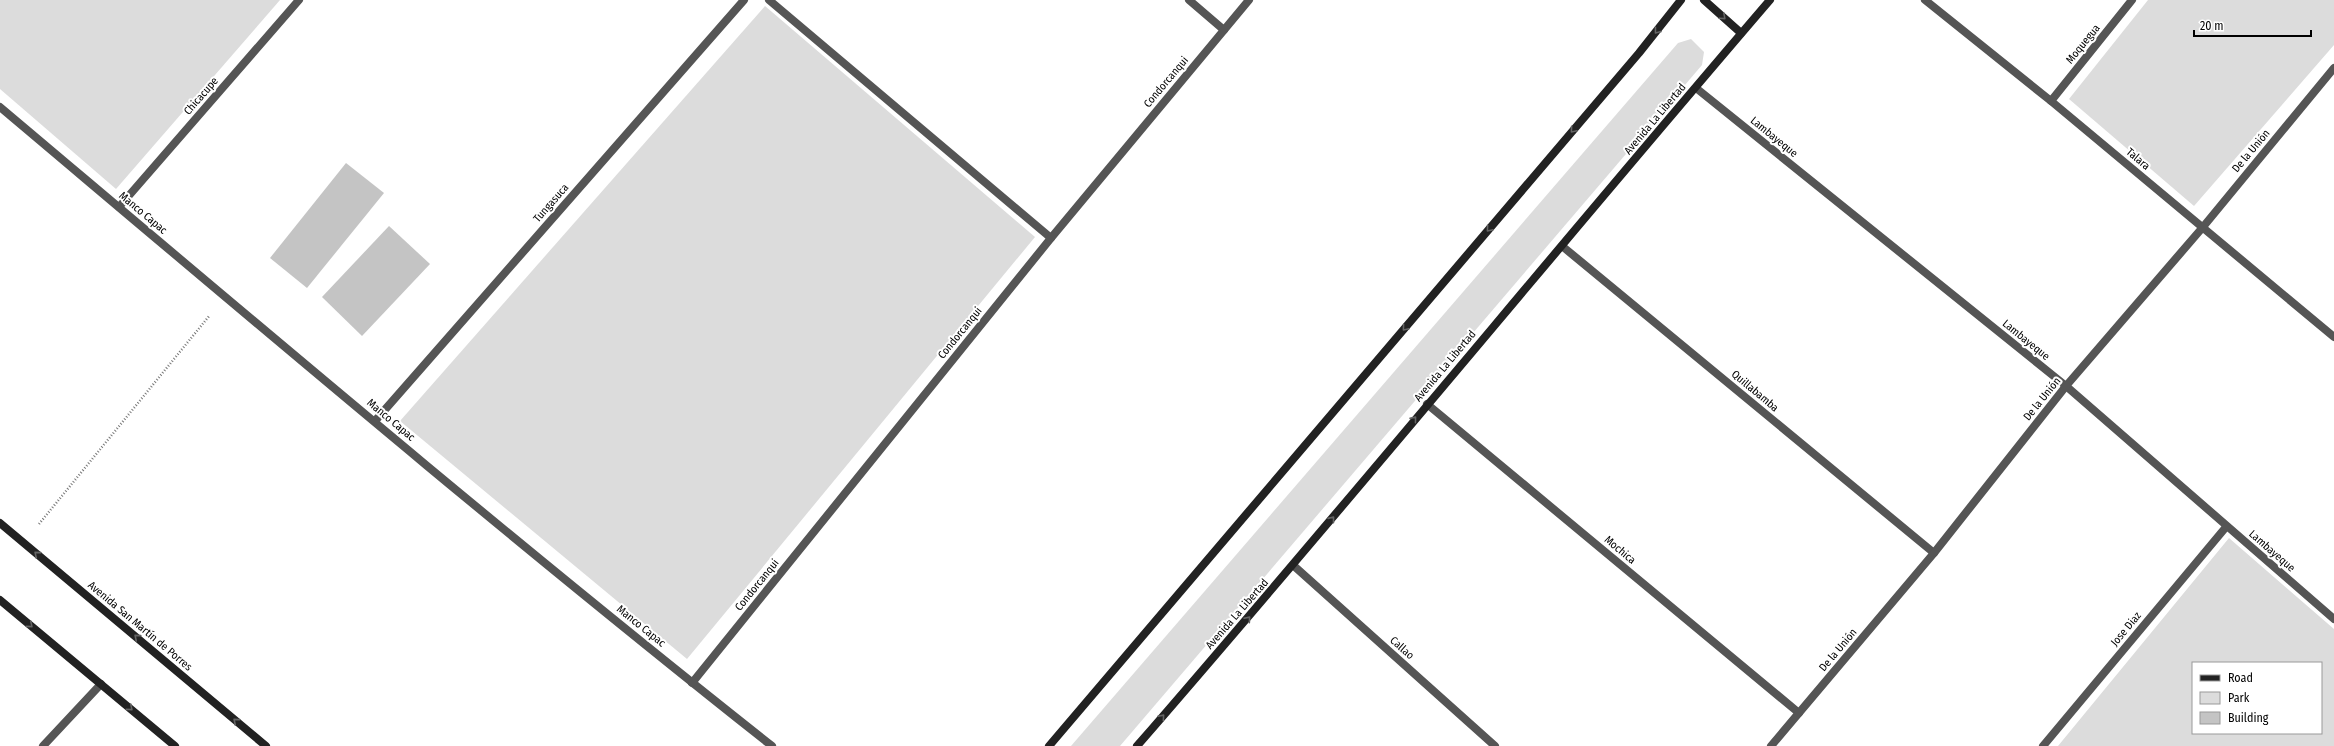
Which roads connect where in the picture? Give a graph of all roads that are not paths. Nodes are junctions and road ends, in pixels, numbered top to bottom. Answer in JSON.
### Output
{"nodes":[{"id":1,"x":299,"y":0,"type":"edge"},
{"id":2,"x":744,"y":0,"type":"edge"},
{"id":3,"x":769,"y":0,"type":"edge"},
{"id":4,"x":1189,"y":0,"type":"edge"},
{"id":5,"x":1249,"y":0,"type":"edge"},
{"id":6,"x":1681,"y":0,"type":"edge"},
{"id":7,"x":1704,"y":0,"type":"edge"},
{"id":8,"x":1770,"y":0,"type":"edge"},
{"id":9,"x":1925,"y":0,"type":"edge"},
{"id":10,"x":2132,"y":0,"type":"edge"},
{"id":11,"x":1224,"y":30,"type":"junction"},
{"id":12,"x":1742,"y":33,"type":"junction"},
{"id":13,"x":2334,"y":68,"type":"edge"},
{"id":14,"x":1696,"y":88,"type":"junction"},
{"id":15,"x":2051,"y":101,"type":"junction"},
{"id":16,"x":0,"y":107,"type":"edge"},
{"id":17,"x":119,"y":207,"type":"junction"},
{"id":18,"x":2203,"y":227,"type":"junction"},
{"id":19,"x":1051,"y":238,"type":"junction"},
{"id":20,"x":1562,"y":246,"type":"junction"},
{"id":21,"x":2334,"y":337,"type":"edge"},
{"id":22,"x":2066,"y":386,"type":"junction"},
{"id":23,"x":1427,"y":404,"type":"junction"},
{"id":24,"x":375,"y":421,"type":"junction"},
{"id":25,"x":0,"y":523,"type":"edge"},
{"id":26,"x":2226,"y":526,"type":"junction"},
{"id":27,"x":1934,"y":553,"type":"junction"},
{"id":28,"x":1294,"y":566,"type":"junction"},
{"id":29,"x":0,"y":600,"type":"edge"},
{"id":30,"x":2334,"y":619,"type":"edge"},
{"id":31,"x":692,"y":683,"type":"junction"},
{"id":32,"x":101,"y":684,"type":"junction"},
{"id":33,"x":1799,"y":713,"type":"junction"},
{"id":34,"x":1490,"y":744,"type":"edge"},
{"id":35,"x":43,"y":746,"type":"edge"},
{"id":36,"x":175,"y":746,"type":"edge"},
{"id":37,"x":266,"y":746,"type":"edge"},
{"id":38,"x":772,"y":746,"type":"edge"},
{"id":39,"x":1049,"y":746,"type":"edge"},
{"id":40,"x":1137,"y":746,"type":"edge"},
{"id":41,"x":1771,"y":746,"type":"edge"},
{"id":42,"x":2044,"y":746,"type":"edge"}],
"edges":[{"from":1,"to":17,"type":"street","name":"Chicacupe"},
{"from":2,"to":24,"type":"street","name":"Tungasuca"},
{"from":3,"to":19,"type":"street"},
{"from":4,"to":11,"type":"street"},
{"from":5,"to":11,"type":"street","name":"Condorcanqui"},
{"from":6,"to":39,"type":"street","one_way":true},
{"from":7,"to":12,"type":"street","one_way":true},
{"from":8,"to":12,"type":"street","name":"Avenida La Libertad"},
{"from":9,"to":15,"type":"street","name":"Talara"},
{"from":10,"to":15,"type":"street","name":"Moquegua"},
{"from":11,"to":19,"type":"street","name":"Condorcanqui"},
{"from":12,"to":14,"type":"street","name":"Avenida La Libertad"},
{"from":13,"to":18,"type":"street","name":"De la Unión"},
{"from":14,"to":20,"type":"street","name":"Avenida La Libertad"},
{"from":14,"to":22,"type":"street","name":"Lambayeque"},
{"from":15,"to":18,"type":"street","name":"Talara"},
{"from":16,"to":17,"type":"street","name":"Manco Capac"},
{"from":17,"to":24,"type":"street","name":"Manco Capac"},
{"from":18,"to":21,"type":"street","name":"Talara"},
{"from":18,"to":22,"type":"street","name":"De la Unión"},
{"from":19,"to":31,"type":"street","name":"Condorcanqui"},
{"from":20,"to":23,"type":"street","name":"Avenida La Libertad"},
{"from":20,"to":27,"type":"street","name":"Quillabamba"},
{"from":22,"to":26,"type":"street","name":"Lambayeque"},
{"from":22,"to":27,"type":"street","name":"De la Unión"},
{"from":28,"to":23,"type":"street","name":"Avenida La Libertad","one_way":true},
{"from":23,"to":33,"type":"street","name":"Mochica"},
{"from":24,"to":31,"type":"street","name":"Manco Capac"},
{"from":37,"to":25,"type":"street","name":"Avenida San Martín de Porres","one_way":true},
{"from":26,"to":30,"type":"street","name":"Lambayeque"},
{"from":26,"to":42,"type":"street","name":"Jose Diaz"},
{"from":27,"to":33,"type":"street","name":"De la Unión"},
{"from":28,"to":34,"type":"street","name":"Callao"},
{"from":40,"to":28,"type":"street","name":"Avenida La Libertad","one_way":true},
{"from":29,"to":32,"type":"street","one_way":true},
{"from":31,"to":38,"type":"street","name":"Manco Capac"},
{"from":32,"to":35,"type":"street"},
{"from":32,"to":36,"type":"street","one_way":true},
{"from":33,"to":41,"type":"street","name":"De la Unión"}]}
